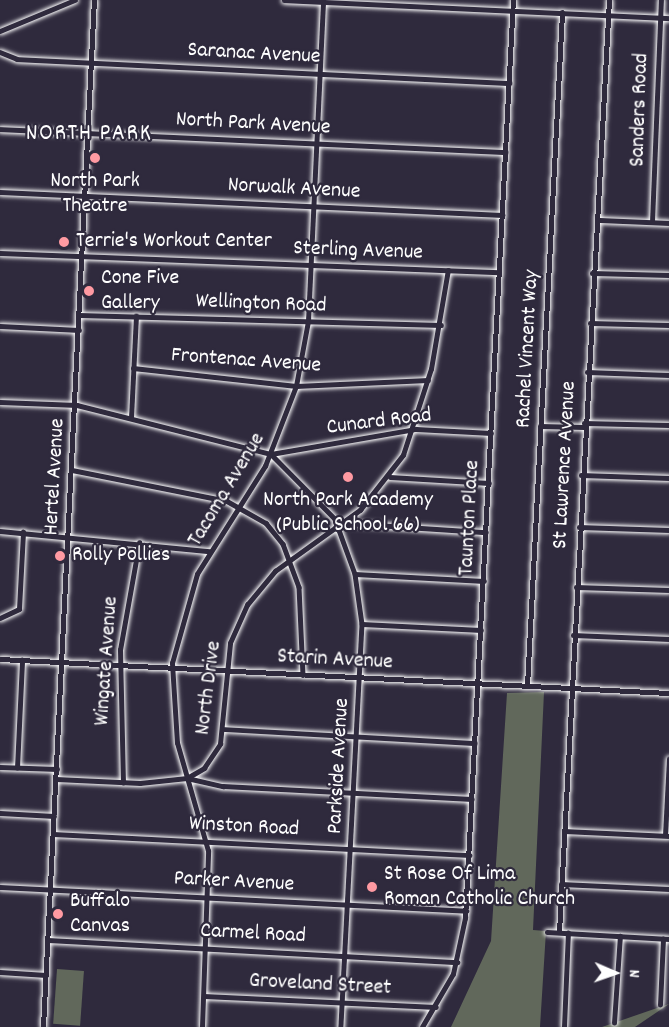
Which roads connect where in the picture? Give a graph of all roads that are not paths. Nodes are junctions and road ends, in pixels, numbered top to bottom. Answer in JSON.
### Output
{"nodes":[{"id":1,"x":53,"y":0,"type":"edge"},
{"id":2,"x":75,"y":0,"type":"edge"},
{"id":3,"x":94,"y":0,"type":"edge"},
{"id":4,"x":284,"y":0,"type":"edge"},
{"id":5,"x":513,"y":0,"type":"edge"},
{"id":6,"x":609,"y":0,"type":"edge"},
{"id":7,"x":661,"y":0,"type":"edge"},
{"id":8,"x":323,"y":1,"type":"edge"},
{"id":9,"x":57,"y":8,"type":"junction"},
{"id":10,"x":512,"y":11,"type":"junction"},
{"id":11,"x":562,"y":13,"type":"junction"},
{"id":12,"x":608,"y":15,"type":"junction"},
{"id":13,"x":660,"y":18,"type":"junction"},
{"id":14,"x":669,"y":18,"type":"edge"},
{"id":15,"x":0,"y":31,"type":"edge"},
{"id":16,"x":0,"y":51,"type":"edge"},
{"id":17,"x":91,"y":63,"type":"junction"},
{"id":18,"x":319,"y":74,"type":"junction"},
{"id":19,"x":509,"y":83,"type":"junction"},
{"id":20,"x":0,"y":129,"type":"edge"},
{"id":21,"x":88,"y":133,"type":"junction"},
{"id":22,"x":316,"y":144,"type":"junction"},
{"id":23,"x":505,"y":152,"type":"junction"},
{"id":24,"x":0,"y":192,"type":"edge"},
{"id":25,"x":85,"y":196,"type":"junction"},
{"id":26,"x":313,"y":206,"type":"junction"},
{"id":27,"x":502,"y":215,"type":"junction"},
{"id":28,"x":600,"y":220,"type":"junction"},
{"id":29,"x":651,"y":222,"type":"junction"},
{"id":30,"x":669,"y":223,"type":"edge"},
{"id":31,"x":0,"y":253,"type":"edge"},
{"id":32,"x":82,"y":257,"type":"junction"},
{"id":33,"x":310,"y":267,"type":"junction"},
{"id":34,"x":448,"y":270,"type":"junction"},
{"id":35,"x":499,"y":272,"type":"junction"},
{"id":36,"x":592,"y":273,"type":"junction"},
{"id":37,"x":669,"y":275,"type":"edge"},
{"id":38,"x":79,"y":315,"type":"junction"},
{"id":39,"x":136,"y":316,"type":"junction"},
{"id":40,"x":308,"y":321,"type":"junction"},
{"id":41,"x":590,"y":323,"type":"junction"},
{"id":42,"x":669,"y":325,"type":"edge"},
{"id":43,"x":0,"y":326,"type":"edge"},
{"id":44,"x":441,"y":326,"type":"junction"},
{"id":45,"x":79,"y":330,"type":"junction"},
{"id":46,"x":133,"y":368,"type":"junction"},
{"id":47,"x":587,"y":372,"type":"junction"},
{"id":48,"x":669,"y":375,"type":"edge"},
{"id":49,"x":428,"y":380,"type":"junction"},
{"id":50,"x":296,"y":386,"type":"junction"},
{"id":51,"x":0,"y":402,"type":"edge"},
{"id":52,"x":75,"y":405,"type":"junction"},
{"id":53,"x":131,"y":418,"type":"junction"},
{"id":54,"x":584,"y":425,"type":"junction"},
{"id":55,"x":669,"y":425,"type":"edge"},
{"id":56,"x":540,"y":426,"type":"junction"},
{"id":57,"x":414,"y":430,"type":"junction"},
{"id":58,"x":491,"y":433,"type":"junction"},
{"id":59,"x":271,"y":454,"type":"junction"},
{"id":60,"x":72,"y":470,"type":"junction"},
{"id":61,"x":581,"y":475,"type":"junction"},
{"id":62,"x":390,"y":477,"type":"junction"},
{"id":63,"x":669,"y":477,"type":"edge"},
{"id":64,"x":489,"y":483,"type":"junction"},
{"id":65,"x":239,"y":506,"type":"junction"},
{"id":66,"x":345,"y":524,"type":"junction"},
{"id":67,"x":579,"y":527,"type":"junction"},
{"id":68,"x":339,"y":528,"type":"junction"},
{"id":69,"x":669,"y":530,"type":"edge"},
{"id":70,"x":0,"y":531,"type":"edge"},
{"id":71,"x":23,"y":532,"type":"junction"},
{"id":72,"x":486,"y":532,"type":"junction"},
{"id":73,"x":69,"y":534,"type":"junction"},
{"id":74,"x":139,"y":543,"type":"junction"},
{"id":75,"x":209,"y":551,"type":"junction"},
{"id":76,"x":291,"y":559,"type":"junction"},
{"id":77,"x":355,"y":574,"type":"junction"},
{"id":78,"x":484,"y":581,"type":"junction"},
{"id":79,"x":576,"y":587,"type":"junction"},
{"id":80,"x":669,"y":590,"type":"edge"},
{"id":81,"x":0,"y":618,"type":"edge"},
{"id":82,"x":362,"y":624,"type":"junction"},
{"id":83,"x":481,"y":630,"type":"junction"},
{"id":84,"x":573,"y":635,"type":"junction"},
{"id":85,"x":669,"y":639,"type":"edge"},
{"id":86,"x":0,"y":659,"type":"edge"},
{"id":87,"x":22,"y":660,"type":"junction"},
{"id":88,"x":63,"y":662,"type":"junction"},
{"id":89,"x":120,"y":665,"type":"junction"},
{"id":90,"x":172,"y":668,"type":"junction"},
{"id":91,"x":226,"y":671,"type":"junction"},
{"id":92,"x":303,"y":675,"type":"junction"},
{"id":93,"x":360,"y":678,"type":"junction"},
{"id":94,"x":479,"y":684,"type":"junction"},
{"id":95,"x":527,"y":686,"type":"junction"},
{"id":96,"x":571,"y":688,"type":"junction"},
{"id":97,"x":669,"y":693,"type":"edge"},
{"id":98,"x":223,"y":729,"type":"junction"},
{"id":99,"x":357,"y":737,"type":"junction"},
{"id":100,"x":475,"y":743,"type":"junction"},
{"id":101,"x":669,"y":759,"type":"edge"},
{"id":102,"x":0,"y":767,"type":"edge"},
{"id":103,"x":17,"y":768,"type":"junction"},
{"id":104,"x":57,"y":770,"type":"junction"},
{"id":105,"x":187,"y":778,"type":"junction"},
{"id":106,"x":57,"y":779,"type":"junction"},
{"id":107,"x":123,"y":783,"type":"junction"},
{"id":108,"x":354,"y":793,"type":"junction"},
{"id":109,"x":472,"y":799,"type":"junction"},
{"id":110,"x":0,"y":813,"type":"edge"},
{"id":111,"x":54,"y":816,"type":"junction"},
{"id":112,"x":564,"y":831,"type":"junction"},
{"id":113,"x":53,"y":834,"type":"junction"},
{"id":114,"x":667,"y":836,"type":"edge"},
{"id":115,"x":205,"y":839,"type":"junction"},
{"id":116,"x":351,"y":849,"type":"junction"},
{"id":117,"x":469,"y":855,"type":"junction"},
{"id":118,"x":561,"y":884,"type":"junction"},
{"id":119,"x":0,"y":887,"type":"edge"},
{"id":120,"x":50,"y":889,"type":"junction"},
{"id":121,"x":669,"y":890,"type":"edge"},
{"id":122,"x":208,"y":897,"type":"junction"},
{"id":123,"x":348,"y":904,"type":"junction"},
{"id":124,"x":466,"y":911,"type":"junction"},
{"id":125,"x":547,"y":932,"type":"dead end"},
{"id":126,"x":559,"y":932,"type":"junction"},
{"id":127,"x":568,"y":933,"type":"junction"},
{"id":128,"x":620,"y":936,"type":"junction"},
{"id":129,"x":666,"y":939,"type":"edge"},
{"id":130,"x":48,"y":940,"type":"junction"},
{"id":131,"x":206,"y":948,"type":"junction"},
{"id":132,"x":345,"y":956,"type":"junction"},
{"id":133,"x":457,"y":962,"type":"junction"},
{"id":134,"x":0,"y":972,"type":"edge"},
{"id":135,"x":46,"y":975,"type":"junction"},
{"id":136,"x":204,"y":996,"type":"junction"},
{"id":137,"x":342,"y":1003,"type":"junction"},
{"id":138,"x":660,"y":1005,"type":"dead end"},
{"id":139,"x":436,"y":1007,"type":"junction"},
{"id":140,"x":614,"y":1023,"type":"dead end"},
{"id":141,"x":43,"y":1027,"type":"edge"},
{"id":142,"x":202,"y":1027,"type":"edge"},
{"id":143,"x":341,"y":1027,"type":"edge"},
{"id":144,"x":422,"y":1027,"type":"edge"},
{"id":145,"x":564,"y":1027,"type":"edge"}],
"edges":[{"from":1,"to":9,"type":"street"},
{"from":2,"to":9,"type":"street"},
{"from":3,"to":17,"type":"street","name":"Hertel Avenue"},
{"from":4,"to":8,"type":"street"},
{"from":5,"to":10,"type":"street","name":"Taunton Place"},
{"from":6,"to":12,"type":"street","name":"St Lawrence Avenue"},
{"from":7,"to":13,"type":"street","name":"Sanders Road"},
{"from":8,"to":10,"type":"street"},
{"from":8,"to":18,"type":"street","name":"Tacoma Avenue"},
{"from":9,"to":15,"type":"street"},
{"from":10,"to":11,"type":"street"},
{"from":10,"to":19,"type":"street","name":"Taunton Place"},
{"from":11,"to":12,"type":"street"},
{"from":11,"to":56,"type":"street","name":"Rachel Vincent Way"},
{"from":12,"to":13,"type":"street"},
{"from":12,"to":28,"type":"street","name":"St Lawrence Avenue"},
{"from":13,"to":14,"type":"street"},
{"from":13,"to":29,"type":"street","name":"Sanders Road"},
{"from":16,"to":17,"type":"street","name":"Saranac Avenue"},
{"from":17,"to":18,"type":"street","name":"Saranac Avenue"},
{"from":17,"to":21,"type":"street","name":"Hertel Avenue"},
{"from":18,"to":19,"type":"street","name":"Saranac Avenue"},
{"from":18,"to":22,"type":"street","name":"Tacoma Avenue"},
{"from":19,"to":23,"type":"street","name":"Taunton Place"},
{"from":20,"to":21,"type":"street","name":"North Park Avenue"},
{"from":21,"to":22,"type":"street","name":"North Park Avenue"},
{"from":21,"to":25,"type":"street","name":"Hertel Avenue"},
{"from":22,"to":23,"type":"street","name":"North Park Avenue"},
{"from":22,"to":26,"type":"street","name":"Tacoma Avenue"},
{"from":23,"to":27,"type":"street","name":"Taunton Place"},
{"from":24,"to":25,"type":"street"},
{"from":25,"to":26,"type":"street","name":"Norwalk Avenue"},
{"from":25,"to":32,"type":"street","name":"Hertel Avenue"},
{"from":26,"to":27,"type":"street","name":"Norwalk Avenue"},
{"from":26,"to":33,"type":"street","name":"Tacoma Avenue"},
{"from":27,"to":35,"type":"street","name":"Taunton Place"},
{"from":28,"to":29,"type":"street"},
{"from":28,"to":36,"type":"street","name":"St Lawrence Avenue"},
{"from":29,"to":30,"type":"street"},
{"from":31,"to":32,"type":"street","name":"Sterling Avenue"},
{"from":32,"to":33,"type":"street","name":"Sterling Avenue"},
{"from":32,"to":38,"type":"street","name":"Hertel Avenue"},
{"from":33,"to":34,"type":"street","name":"Sterling Avenue"},
{"from":33,"to":40,"type":"street","name":"Tacoma Avenue"},
{"from":34,"to":35,"type":"street","name":"Sterling Avenue"},
{"from":34,"to":44,"type":"street"},
{"from":35,"to":58,"type":"street","name":"Taunton Place"},
{"from":36,"to":37,"type":"street"},
{"from":36,"to":41,"type":"street","name":"St Lawrence Avenue"},
{"from":38,"to":39,"type":"street","name":"Wellington Road"},
{"from":38,"to":45,"type":"street","name":"Hertel Avenue"},
{"from":39,"to":40,"type":"street","name":"Wellington Road"},
{"from":39,"to":46,"type":"street"},
{"from":40,"to":44,"type":"street","name":"Wellington Road"},
{"from":40,"to":50,"type":"street","name":"Tacoma Avenue"},
{"from":41,"to":42,"type":"street"},
{"from":41,"to":47,"type":"street","name":"St Lawrence Avenue"},
{"from":43,"to":45,"type":"street"},
{"from":44,"to":49,"type":"street"},
{"from":45,"to":52,"type":"street","name":"Hertel Avenue"},
{"from":46,"to":50,"type":"street","name":"Frontenac Avenue"},
{"from":46,"to":53,"type":"street"},
{"from":47,"to":48,"type":"street"},
{"from":47,"to":54,"type":"street","name":"St Lawrence Avenue"},
{"from":49,"to":50,"type":"street","name":"Frontenac Avenue"},
{"from":49,"to":57,"type":"street"},
{"from":50,"to":59,"type":"street","name":"Tacoma Avenue"},
{"from":51,"to":52,"type":"street","name":"Parkside Avenue"},
{"from":52,"to":53,"type":"street","name":"Parkside Avenue"},
{"from":52,"to":60,"type":"street","name":"Hertel Avenue"},
{"from":53,"to":59,"type":"street","name":"Parkside Avenue"},
{"from":54,"to":55,"type":"street"},
{"from":54,"to":56,"type":"street"},
{"from":54,"to":61,"type":"street","name":"St Lawrence Avenue"},
{"from":56,"to":95,"type":"street","name":"Rachel Vincent Way"},
{"from":57,"to":58,"type":"street","name":"Cunard Road"},
{"from":57,"to":59,"type":"street","name":"Cunard Road"},
{"from":57,"to":62,"type":"street"},
{"from":58,"to":64,"type":"street","name":"Taunton Place"},
{"from":59,"to":65,"type":"street","name":"Tacoma Avenue"},
{"from":59,"to":68,"type":"street","name":"Parkside Avenue"},
{"from":60,"to":65,"type":"street"},
{"from":60,"to":73,"type":"street","name":"Hertel Avenue"},
{"from":61,"to":63,"type":"street"},
{"from":61,"to":67,"type":"street","name":"St Lawrence Avenue"},
{"from":62,"to":64,"type":"street"},
{"from":62,"to":66,"type":"street"},
{"from":64,"to":72,"type":"street","name":"Taunton Place"},
{"from":65,"to":75,"type":"street","name":"Tacoma Avenue"},
{"from":65,"to":76,"type":"street"},
{"from":66,"to":68,"type":"street","name":"North Drive"},
{"from":66,"to":72,"type":"street"},
{"from":67,"to":69,"type":"street"},
{"from":67,"to":79,"type":"street","name":"St Lawrence Avenue"},
{"from":68,"to":76,"type":"street","name":"North Drive"},
{"from":68,"to":77,"type":"street","name":"Parkside Avenue"},
{"from":70,"to":71,"type":"street"},
{"from":71,"to":73,"type":"street"},
{"from":71,"to":81,"type":"street"},
{"from":72,"to":78,"type":"street","name":"Taunton Place"},
{"from":73,"to":74,"type":"street"},
{"from":73,"to":88,"type":"street","name":"Hertel Avenue"},
{"from":74,"to":75,"type":"street"},
{"from":74,"to":89,"type":"street","name":"Wingate Avenue"},
{"from":75,"to":90,"type":"street","name":"Tacoma Avenue"},
{"from":76,"to":91,"type":"street","name":"North Drive"},
{"from":76,"to":92,"type":"street"},
{"from":77,"to":78,"type":"street"},
{"from":77,"to":82,"type":"street","name":"Parkside Avenue"},
{"from":78,"to":83,"type":"street","name":"Taunton Place"},
{"from":79,"to":80,"type":"street"},
{"from":79,"to":84,"type":"street","name":"St Lawrence Avenue"},
{"from":82,"to":83,"type":"street"},
{"from":82,"to":93,"type":"street","name":"Parkside Avenue"},
{"from":83,"to":94,"type":"street","name":"Taunton Place"},
{"from":84,"to":85,"type":"street"},
{"from":84,"to":96,"type":"street","name":"St Lawrence Avenue"},
{"from":86,"to":87,"type":"street","name":"Starin Avenue"},
{"from":87,"to":88,"type":"street","name":"Starin Avenue"},
{"from":87,"to":103,"type":"street"},
{"from":88,"to":89,"type":"street","name":"Starin Avenue"},
{"from":88,"to":104,"type":"street","name":"Hertel Avenue"},
{"from":89,"to":90,"type":"street","name":"Starin Avenue"},
{"from":89,"to":107,"type":"street","name":"Wingate Avenue"},
{"from":90,"to":91,"type":"street","name":"Starin Avenue"},
{"from":90,"to":105,"type":"street","name":"Tacoma Avenue"},
{"from":91,"to":92,"type":"street","name":"Starin Avenue"},
{"from":91,"to":98,"type":"street","name":"North Drive"},
{"from":92,"to":93,"type":"street","name":"Starin Avenue"},
{"from":93,"to":94,"type":"street","name":"Starin Avenue"},
{"from":93,"to":99,"type":"street","name":"Parkside Avenue"},
{"from":94,"to":95,"type":"street","name":"Starin Avenue"},
{"from":94,"to":100,"type":"street","name":"Taunton Place"},
{"from":95,"to":96,"type":"street","name":"Starin Avenue"},
{"from":96,"to":97,"type":"street","name":"Starin Avenue"},
{"from":96,"to":112,"type":"street","name":"St Lawrence Avenue"},
{"from":98,"to":99,"type":"street"},
{"from":98,"to":105,"type":"street","name":"North Drive"},
{"from":99,"to":100,"type":"street"},
{"from":99,"to":108,"type":"street","name":"Parkside Avenue"},
{"from":100,"to":109,"type":"street","name":"Taunton Place"},
{"from":101,"to":114,"type":"street"},
{"from":102,"to":103,"type":"street"},
{"from":103,"to":104,"type":"street"},
{"from":104,"to":106,"type":"street","name":"Hertel Avenue"},
{"from":105,"to":107,"type":"street"},
{"from":105,"to":108,"type":"street"},
{"from":105,"to":115,"type":"street","name":"Tacoma Avenue"},
{"from":106,"to":107,"type":"street"},
{"from":106,"to":111,"type":"street","name":"Hertel Avenue"},
{"from":108,"to":109,"type":"street"},
{"from":108,"to":116,"type":"street","name":"Parkside Avenue"},
{"from":109,"to":117,"type":"street","name":"Taunton Place"},
{"from":110,"to":111,"type":"street"},
{"from":111,"to":113,"type":"street","name":"Hertel Avenue"},
{"from":112,"to":114,"type":"street"},
{"from":112,"to":118,"type":"street","name":"St Lawrence Avenue"},
{"from":113,"to":115,"type":"street","name":"Winston Road"},
{"from":113,"to":120,"type":"street","name":"Hertel Avenue"},
{"from":115,"to":116,"type":"street","name":"Winston Road"},
{"from":115,"to":122,"type":"street","name":"Tacoma Avenue"},
{"from":116,"to":117,"type":"street","name":"Winston Road"},
{"from":116,"to":123,"type":"street","name":"Parkside Avenue"},
{"from":117,"to":124,"type":"street","name":"Taunton Place"},
{"from":118,"to":121,"type":"street"},
{"from":118,"to":126,"type":"street","name":"St Lawrence Avenue"},
{"from":119,"to":120,"type":"street","name":"Parker Avenue"},
{"from":120,"to":122,"type":"street","name":"Parker Avenue"},
{"from":120,"to":130,"type":"street","name":"Hertel Avenue"},
{"from":122,"to":123,"type":"street","name":"Parker Avenue"},
{"from":122,"to":131,"type":"street","name":"Tacoma Avenue"},
{"from":123,"to":124,"type":"street","name":"Parker Avenue"},
{"from":123,"to":132,"type":"street","name":"Parkside Avenue"},
{"from":124,"to":133,"type":"street","name":"Taunton Place"},
{"from":125,"to":126,"type":"street"},
{"from":126,"to":127,"type":"street"},
{"from":127,"to":128,"type":"street"},
{"from":127,"to":145,"type":"street"},
{"from":128,"to":129,"type":"street"},
{"from":128,"to":140,"type":"street"},
{"from":129,"to":138,"type":"street"},
{"from":130,"to":131,"type":"street","name":"Carmel Road"},
{"from":130,"to":135,"type":"street","name":"Hertel Avenue"},
{"from":131,"to":132,"type":"street","name":"Carmel Road"},
{"from":131,"to":136,"type":"street","name":"Tacoma Avenue"},
{"from":132,"to":133,"type":"street","name":"Carmel Road"},
{"from":132,"to":137,"type":"street","name":"Parkside Avenue"},
{"from":133,"to":139,"type":"street","name":"Taunton Place"},
{"from":134,"to":135,"type":"street"},
{"from":135,"to":141,"type":"street","name":"Hertel Avenue"},
{"from":136,"to":137,"type":"street","name":"Groveland Street"},
{"from":136,"to":142,"type":"street","name":"Tacoma Avenue"},
{"from":137,"to":139,"type":"street","name":"Groveland Street"},
{"from":137,"to":143,"type":"street","name":"Parkside Avenue"},
{"from":139,"to":144,"type":"street","name":"Taunton Place"}]}
